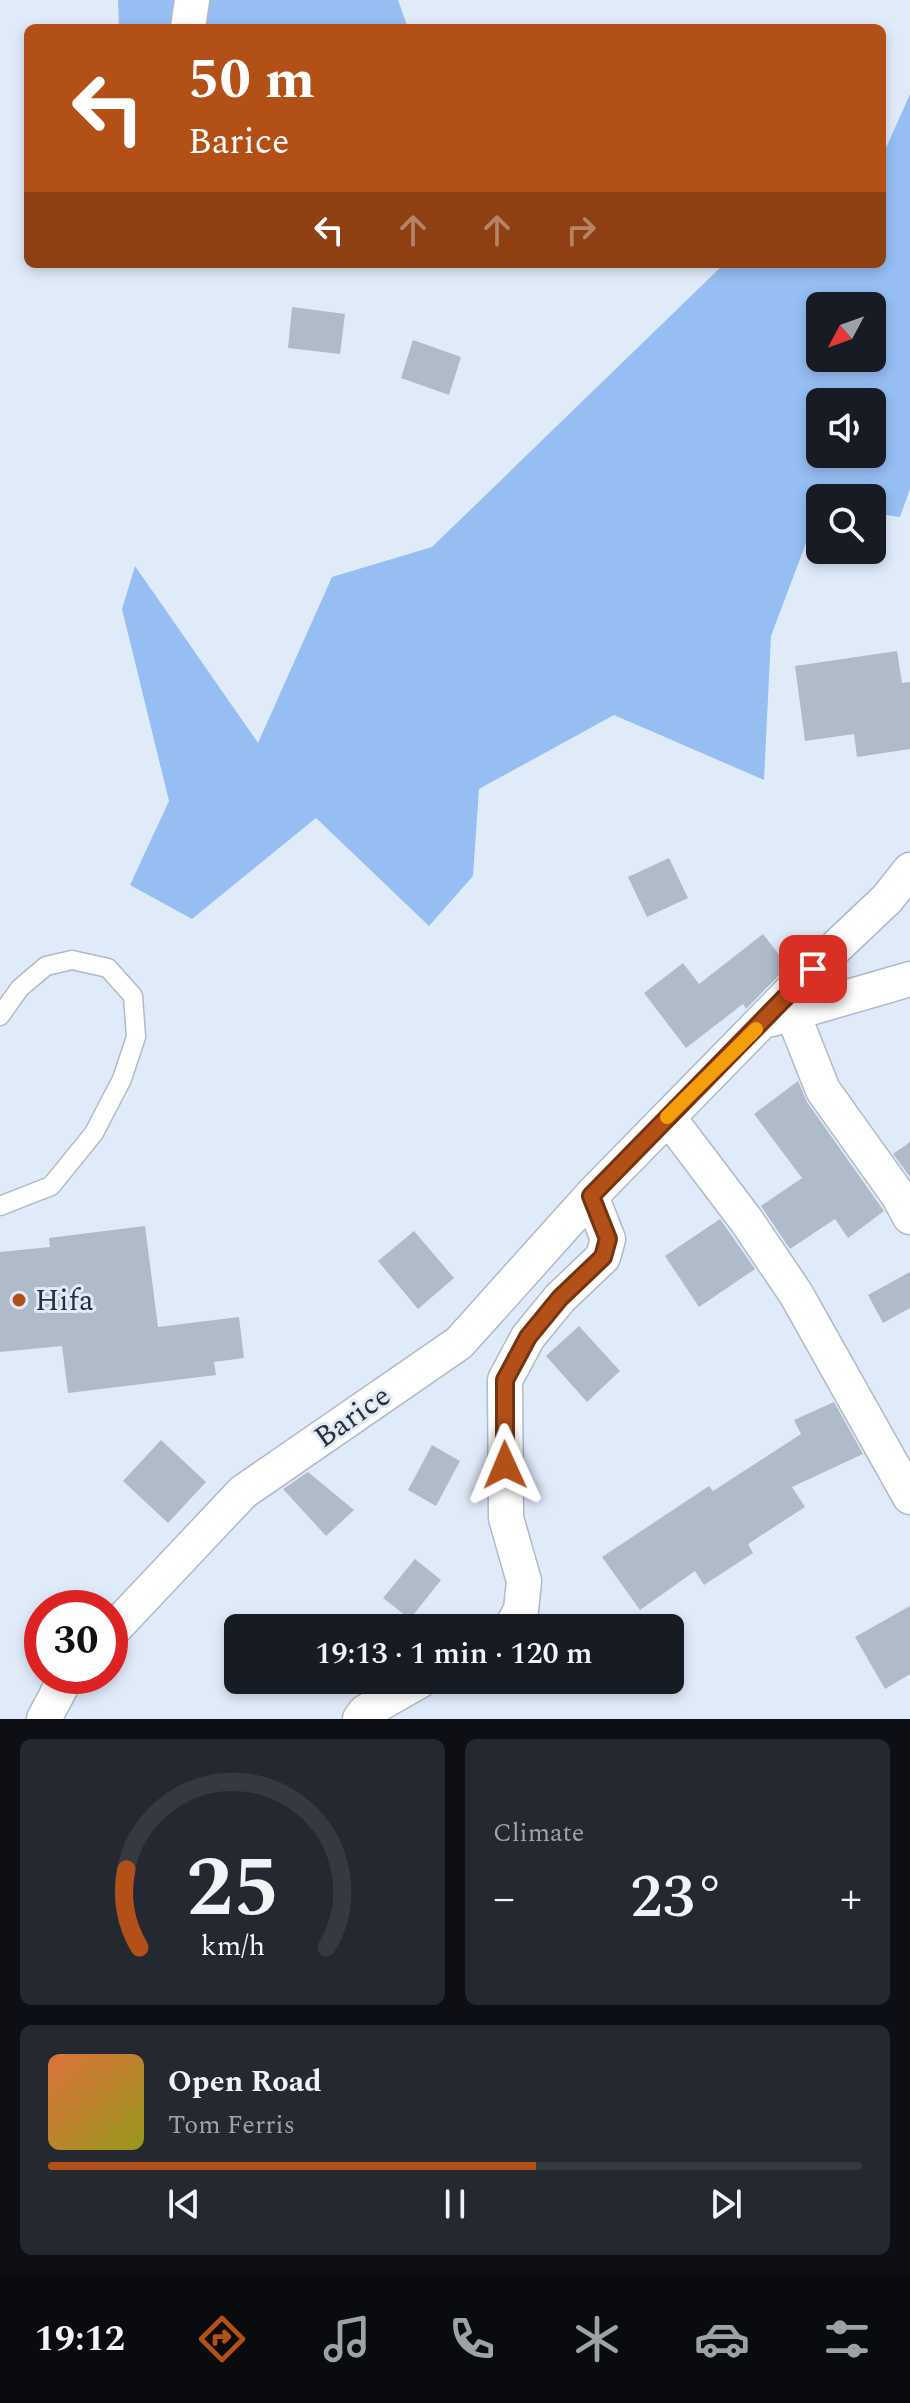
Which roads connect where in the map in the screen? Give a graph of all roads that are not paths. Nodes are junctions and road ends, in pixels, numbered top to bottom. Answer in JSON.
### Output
{"nodes":[{"id":1,"x":192,"y":0,"type":"edge"},
{"id":2,"x":189,"y":24,"type":"edge"},
{"id":3,"x":910,"y":870,"type":"edge"},
{"id":4,"x":910,"y":979,"type":"edge"},
{"id":5,"x":0,"y":1016,"type":"edge"},
{"id":6,"x":778,"y":1017,"type":"junction"},
{"id":7,"x":668,"y":1117,"type":"junction"},
{"id":8,"x":591,"y":1196,"type":"junction"},
{"id":9,"x":0,"y":1206,"type":"edge"},
{"id":10,"x":910,"y":1217,"type":"edge"},
{"id":11,"x":910,"y":1497,"type":"edge"},
{"id":12,"x":128,"y":1614,"type":"edge"},
{"id":13,"x":519,"y":1614,"type":"edge"},
{"id":14,"x":59,"y":1694,"type":"edge"},
{"id":15,"x":396,"y":1694,"type":"edge"},
{"id":16,"x":44,"y":1719,"type":"edge"},
{"id":17,"x":360,"y":1719,"type":"edge"}],
"edges":[{"from":1,"to":2,"type":"street"},
{"from":3,"to":6,"type":"street","name":"Barice"},
{"from":4,"to":6,"type":"street","name":"Barice"},
{"from":5,"to":9,"type":"lane"},
{"from":6,"to":7,"type":"street","name":"Barice"},
{"from":6,"to":10,"type":"street"},
{"from":7,"to":8,"type":"street","name":"Barice"},
{"from":7,"to":11,"type":"street"},
{"from":8,"to":12,"type":"street","name":"Barice"},
{"from":8,"to":13,"type":"street"},
{"from":14,"to":16,"type":"street"},
{"from":15,"to":17,"type":"street"}]}
